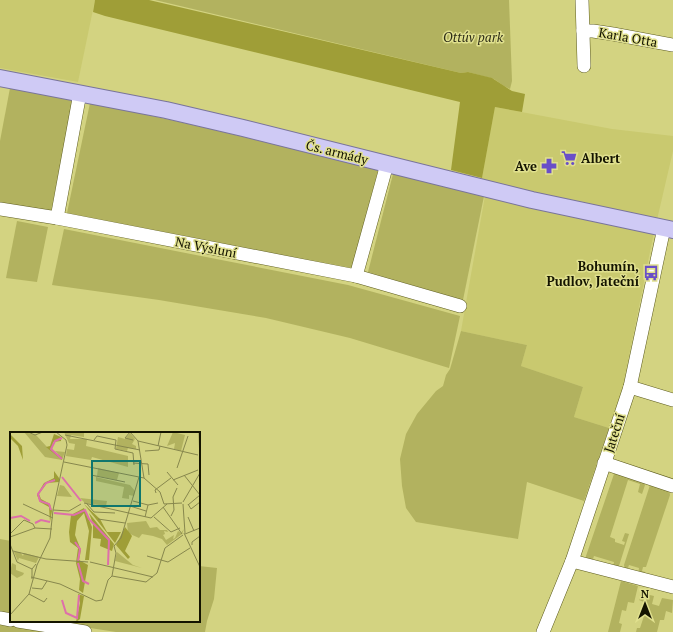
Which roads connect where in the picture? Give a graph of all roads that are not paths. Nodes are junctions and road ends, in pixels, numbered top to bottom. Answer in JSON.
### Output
{"nodes":[{"id":1,"x":582,"y":0,"type":"edge"},
{"id":2,"x":583,"y":31,"type":"junction"},
{"id":3,"x":673,"y":45,"type":"edge"},
{"id":4,"x":584,"y":66,"type":"dead end"},
{"id":5,"x":0,"y":78,"type":"edge"},
{"id":6,"x":80,"y":93,"type":"junction"},
{"id":7,"x":386,"y":164,"type":"junction"},
{"id":8,"x":0,"y":209,"type":"edge"},
{"id":9,"x":57,"y":218,"type":"junction"},
{"id":10,"x":669,"y":229,"type":"edge"},
{"id":11,"x":356,"y":276,"type":"junction"},
{"id":12,"x":460,"y":306,"type":"dead end"},
{"id":13,"x":630,"y":387,"type":"junction"},
{"id":14,"x":673,"y":400,"type":"edge"},
{"id":15,"x":604,"y":463,"type":"junction"},
{"id":16,"x":673,"y":486,"type":"edge"},
{"id":17,"x":572,"y":561,"type":"junction"},
{"id":18,"x":673,"y":587,"type":"edge"},
{"id":19,"x":0,"y":618,"type":"edge"},
{"id":20,"x":10,"y":620,"type":"edge"},
{"id":21,"x":24,"y":622,"type":"edge"},
{"id":22,"x":85,"y":632,"type":"edge"},
{"id":23,"x":543,"y":632,"type":"edge"}],
"edges":[{"from":1,"to":2,"type":"street","name":"Karla Otta"},
{"from":2,"to":3,"type":"street","name":"Karla Otta"},
{"from":2,"to":4,"type":"street","name":"Karla Otta"},
{"from":5,"to":6,"type":"main road","name":"Čs. armády"},
{"from":6,"to":7,"type":"main road","name":"Čs. armády"},
{"from":6,"to":9,"type":"street"},
{"from":7,"to":10,"type":"main road","name":"Čs. armády"},
{"from":7,"to":11,"type":"street"},
{"from":8,"to":9,"type":"street","name":"Na Výsluní"},
{"from":9,"to":11,"type":"street","name":"Na Výsluní"},
{"from":10,"to":13,"type":"street","name":"Jateční"},
{"from":11,"to":12,"type":"street","name":"Na Výsluní"},
{"from":13,"to":14,"type":"street"},
{"from":13,"to":15,"type":"street","name":"Jateční"},
{"from":15,"to":16,"type":"street"},
{"from":15,"to":17,"type":"street","name":"Jateční"},
{"from":17,"to":18,"type":"street"},
{"from":17,"to":23,"type":"street","name":"Jateční"},
{"from":19,"to":20,"type":"street"},
{"from":21,"to":22,"type":"street"}]}
